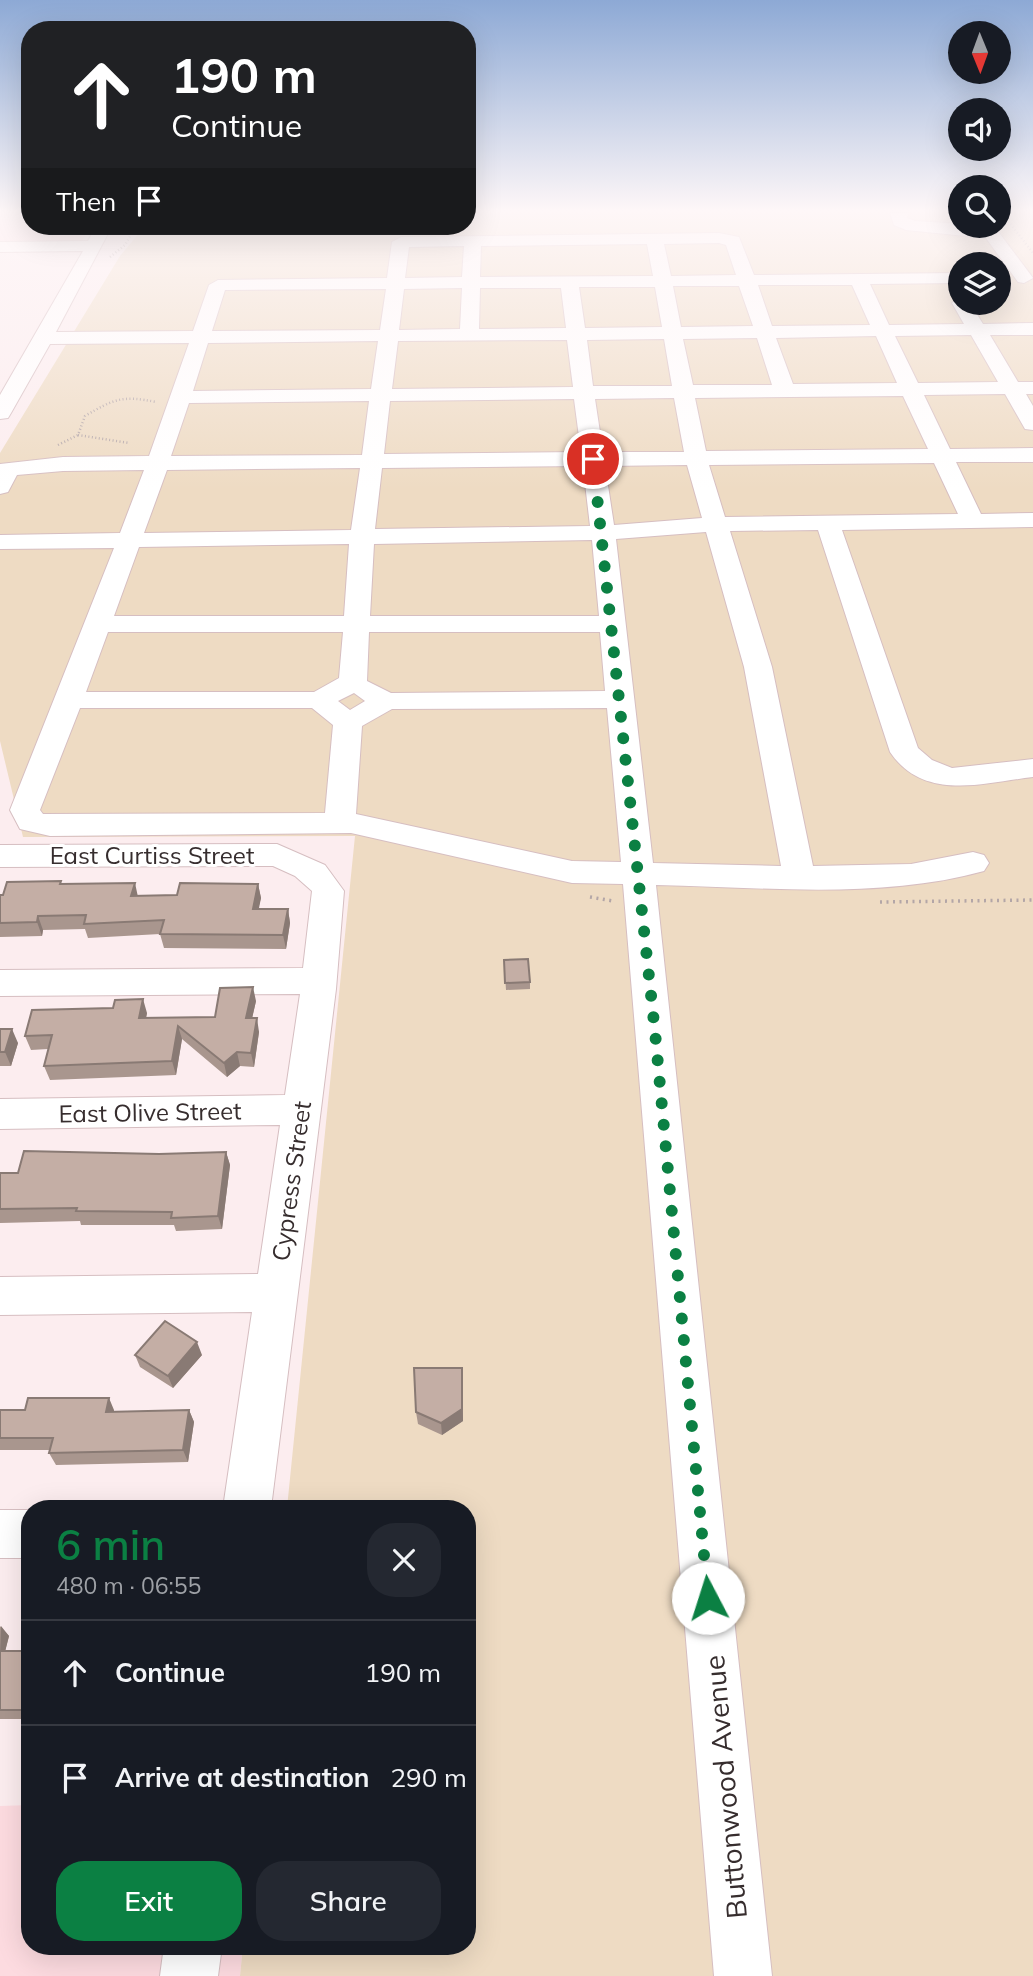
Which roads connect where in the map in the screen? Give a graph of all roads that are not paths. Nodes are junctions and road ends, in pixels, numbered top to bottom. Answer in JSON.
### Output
{"nodes":[{"id":1,"x":63,"y":305,"type":"edge"},
{"id":2,"x":211,"y":305,"type":"edge"},
{"id":3,"x":394,"y":305,"type":"edge"},
{"id":4,"x":471,"y":305,"type":"edge"},
{"id":5,"x":572,"y":305,"type":"edge"},
{"id":6,"x":668,"y":305,"type":"edge"},
{"id":7,"x":757,"y":305,"type":"edge"},
{"id":8,"x":871,"y":305,"type":"edge"},
{"id":9,"x":968,"y":315,"type":"edge"},
{"id":10,"x":1033,"y":329,"type":"edge"},
{"id":11,"x":977,"y":330,"type":"junction"},
{"id":12,"x":883,"y":331,"type":"junction"},
{"id":13,"x":766,"y":333,"type":"junction"},
{"id":14,"x":673,"y":334,"type":"junction"},
{"id":15,"x":391,"y":335,"type":"junction"},
{"id":16,"x":469,"y":335,"type":"junction"},
{"id":17,"x":576,"y":335,"type":"junction"},
{"id":18,"x":200,"y":337,"type":"junction"},
{"id":19,"x":44,"y":338,"type":"junction"},
{"id":20,"x":1023,"y":389,"type":"edge"},
{"id":21,"x":911,"y":390,"type":"junction"},
{"id":22,"x":785,"y":391,"type":"junction"},
{"id":23,"x":684,"y":392,"type":"junction"},
{"id":24,"x":584,"y":393,"type":"junction"},
{"id":25,"x":382,"y":395,"type":"junction"},
{"id":26,"x":179,"y":400,"type":"junction"},
{"id":27,"x":0,"y":413,"type":"edge"},
{"id":28,"x":1033,"y":424,"type":"edge"},
{"id":29,"x":161,"y":455,"type":"junction"},
{"id":30,"x":1033,"y":455,"type":"edge"},
{"id":31,"x":942,"y":456,"type":"junction"},
{"id":32,"x":696,"y":458,"type":"junction"},
{"id":33,"x":593,"y":459,"type":"junction"},
{"id":34,"x":373,"y":462,"type":"junction"},
{"id":35,"x":0,"y":487,"type":"edge"},
{"id":36,"x":973,"y":520,"type":"junction"},
{"id":37,"x":1033,"y":520,"type":"edge"},
{"id":38,"x":827,"y":523,"type":"junction"},
{"id":39,"x":715,"y":524,"type":"junction"},
{"id":40,"x":603,"y":533,"type":"junction"},
{"id":41,"x":362,"y":537,"type":"junction"},
{"id":42,"x":129,"y":541,"type":"junction"},
{"id":43,"x":0,"y":542,"type":"edge"},
{"id":44,"x":357,"y":622,"type":"junction"},
{"id":45,"x":97,"y":624,"type":"junction"},
{"id":46,"x":613,"y":624,"type":"junction"},
{"id":47,"x":353,"y":681,"type":"junction"},
{"id":48,"x":620,"y":699,"type":"junction"},
{"id":49,"x":69,"y":700,"type":"junction"},
{"id":50,"x":319,"y":700,"type":"junction"},
{"id":51,"x":386,"y":701,"type":"junction"},
{"id":52,"x":348,"y":722,"type":"junction"},
{"id":53,"x":1033,"y":768,"type":"edge"},
{"id":54,"x":340,"y":823,"type":"junction"},
{"id":55,"x":0,"y":856,"type":"edge"},
{"id":56,"x":973,"y":863,"type":"dead end"},
{"id":57,"x":301,"y":866,"type":"joint"},
{"id":58,"x":639,"y":875,"type":"junction"},
{"id":59,"x":799,"y":877,"type":"junction"},
{"id":60,"x":319,"y":981,"type":"junction"},
{"id":61,"x":0,"y":983,"type":"edge"},
{"id":62,"x":301,"y":1110,"type":"junction"},
{"id":63,"x":0,"y":1114,"type":"edge"},
{"id":64,"x":276,"y":1293,"type":"junction"},
{"id":65,"x":0,"y":1296,"type":"edge"},
{"id":66,"x":248,"y":1500,"type":"edge"},
{"id":67,"x":0,"y":1534,"type":"edge"},
{"id":68,"x":21,"y":1534,"type":"edge"},
{"id":69,"x":192,"y":1955,"type":"edge"},
{"id":70,"x":189,"y":1976,"type":"edge"},
{"id":71,"x":743,"y":1976,"type":"edge"}],
"edges":[{"from":1,"to":19,"type":"street"},
{"from":2,"to":18,"type":"street"},
{"from":3,"to":15,"type":"street"},
{"from":4,"to":16,"type":"street"},
{"from":5,"to":17,"type":"street","name":"Buttonwood Avenue"},
{"from":6,"to":14,"type":"street"},
{"from":7,"to":13,"type":"street"},
{"from":8,"to":12,"type":"street"},
{"from":9,"to":11,"type":"street"},
{"from":10,"to":11,"type":"street"},
{"from":11,"to":12,"type":"street"},
{"from":11,"to":20,"type":"street"},
{"from":12,"to":13,"type":"street"},
{"from":12,"to":21,"type":"street"},
{"from":13,"to":14,"type":"street"},
{"from":13,"to":22,"type":"street"},
{"from":14,"to":17,"type":"street"},
{"from":14,"to":23,"type":"street"},
{"from":15,"to":16,"type":"street"},
{"from":15,"to":18,"type":"street"},
{"from":15,"to":25,"type":"street"},
{"from":16,"to":17,"type":"street"},
{"from":17,"to":24,"type":"street","name":"Buttonwood Avenue"},
{"from":18,"to":19,"type":"street"},
{"from":18,"to":26,"type":"street"},
{"from":19,"to":27,"type":"street"},
{"from":20,"to":21,"type":"street"},
{"from":20,"to":28,"type":"street"},
{"from":21,"to":22,"type":"street"},
{"from":21,"to":31,"type":"street"},
{"from":22,"to":23,"type":"street"},
{"from":23,"to":24,"type":"street"},
{"from":23,"to":32,"type":"street"},
{"from":24,"to":25,"type":"street"},
{"from":24,"to":33,"type":"street","name":"Buttonwood Avenue"},
{"from":25,"to":26,"type":"street"},
{"from":25,"to":34,"type":"street"},
{"from":26,"to":29,"type":"street"},
{"from":29,"to":34,"type":"street"},
{"from":29,"to":35,"type":"street"},
{"from":29,"to":42,"type":"street"},
{"from":30,"to":31,"type":"street"},
{"from":31,"to":32,"type":"street"},
{"from":31,"to":36,"type":"street"},
{"from":32,"to":33,"type":"street"},
{"from":32,"to":39,"type":"street"},
{"from":33,"to":34,"type":"street"},
{"from":33,"to":40,"type":"street","name":"Buttonwood Avenue"},
{"from":34,"to":41,"type":"street"},
{"from":36,"to":37,"type":"street"},
{"from":36,"to":38,"type":"street"},
{"from":38,"to":39,"type":"street"},
{"from":38,"to":53,"type":"street"},
{"from":39,"to":40,"type":"street"},
{"from":39,"to":59,"type":"street"},
{"from":40,"to":41,"type":"street"},
{"from":40,"to":46,"type":"street","name":"Buttonwood Avenue"},
{"from":41,"to":42,"type":"street"},
{"from":41,"to":44,"type":"street"},
{"from":42,"to":43,"type":"street"},
{"from":42,"to":45,"type":"street"},
{"from":44,"to":45,"type":"street"},
{"from":44,"to":46,"type":"street"},
{"from":44,"to":47,"type":"street"},
{"from":45,"to":49,"type":"street"},
{"from":46,"to":48,"type":"street","name":"Buttonwood Avenue"},
{"from":47,"to":50,"type":"street"},
{"from":47,"to":51,"type":"street"},
{"from":48,"to":51,"type":"street"},
{"from":48,"to":58,"type":"street","name":"Buttonwood Avenue"},
{"from":49,"to":50,"type":"street"},
{"from":49,"to":54,"type":"street"},
{"from":50,"to":52,"type":"street"},
{"from":51,"to":52,"type":"street"},
{"from":52,"to":54,"type":"street"},
{"from":54,"to":58,"type":"street"},
{"from":55,"to":57,"type":"street","name":"East Curtiss Street"},
{"from":56,"to":59,"type":"street"},
{"from":57,"to":60,"type":"street","name":"Cypress Street"},
{"from":58,"to":59,"type":"street"},
{"from":58,"to":71,"type":"street","name":"Buttonwood Avenue"},
{"from":60,"to":61,"type":"street"},
{"from":60,"to":62,"type":"street","name":"Cypress Street"},
{"from":62,"to":63,"type":"street","name":"East Olive Street"},
{"from":62,"to":64,"type":"street","name":"Cypress Street"},
{"from":64,"to":65,"type":"street"},
{"from":64,"to":66,"type":"street","name":"Cypress Street"},
{"from":67,"to":68,"type":"street"},
{"from":69,"to":70,"type":"street"}]}
